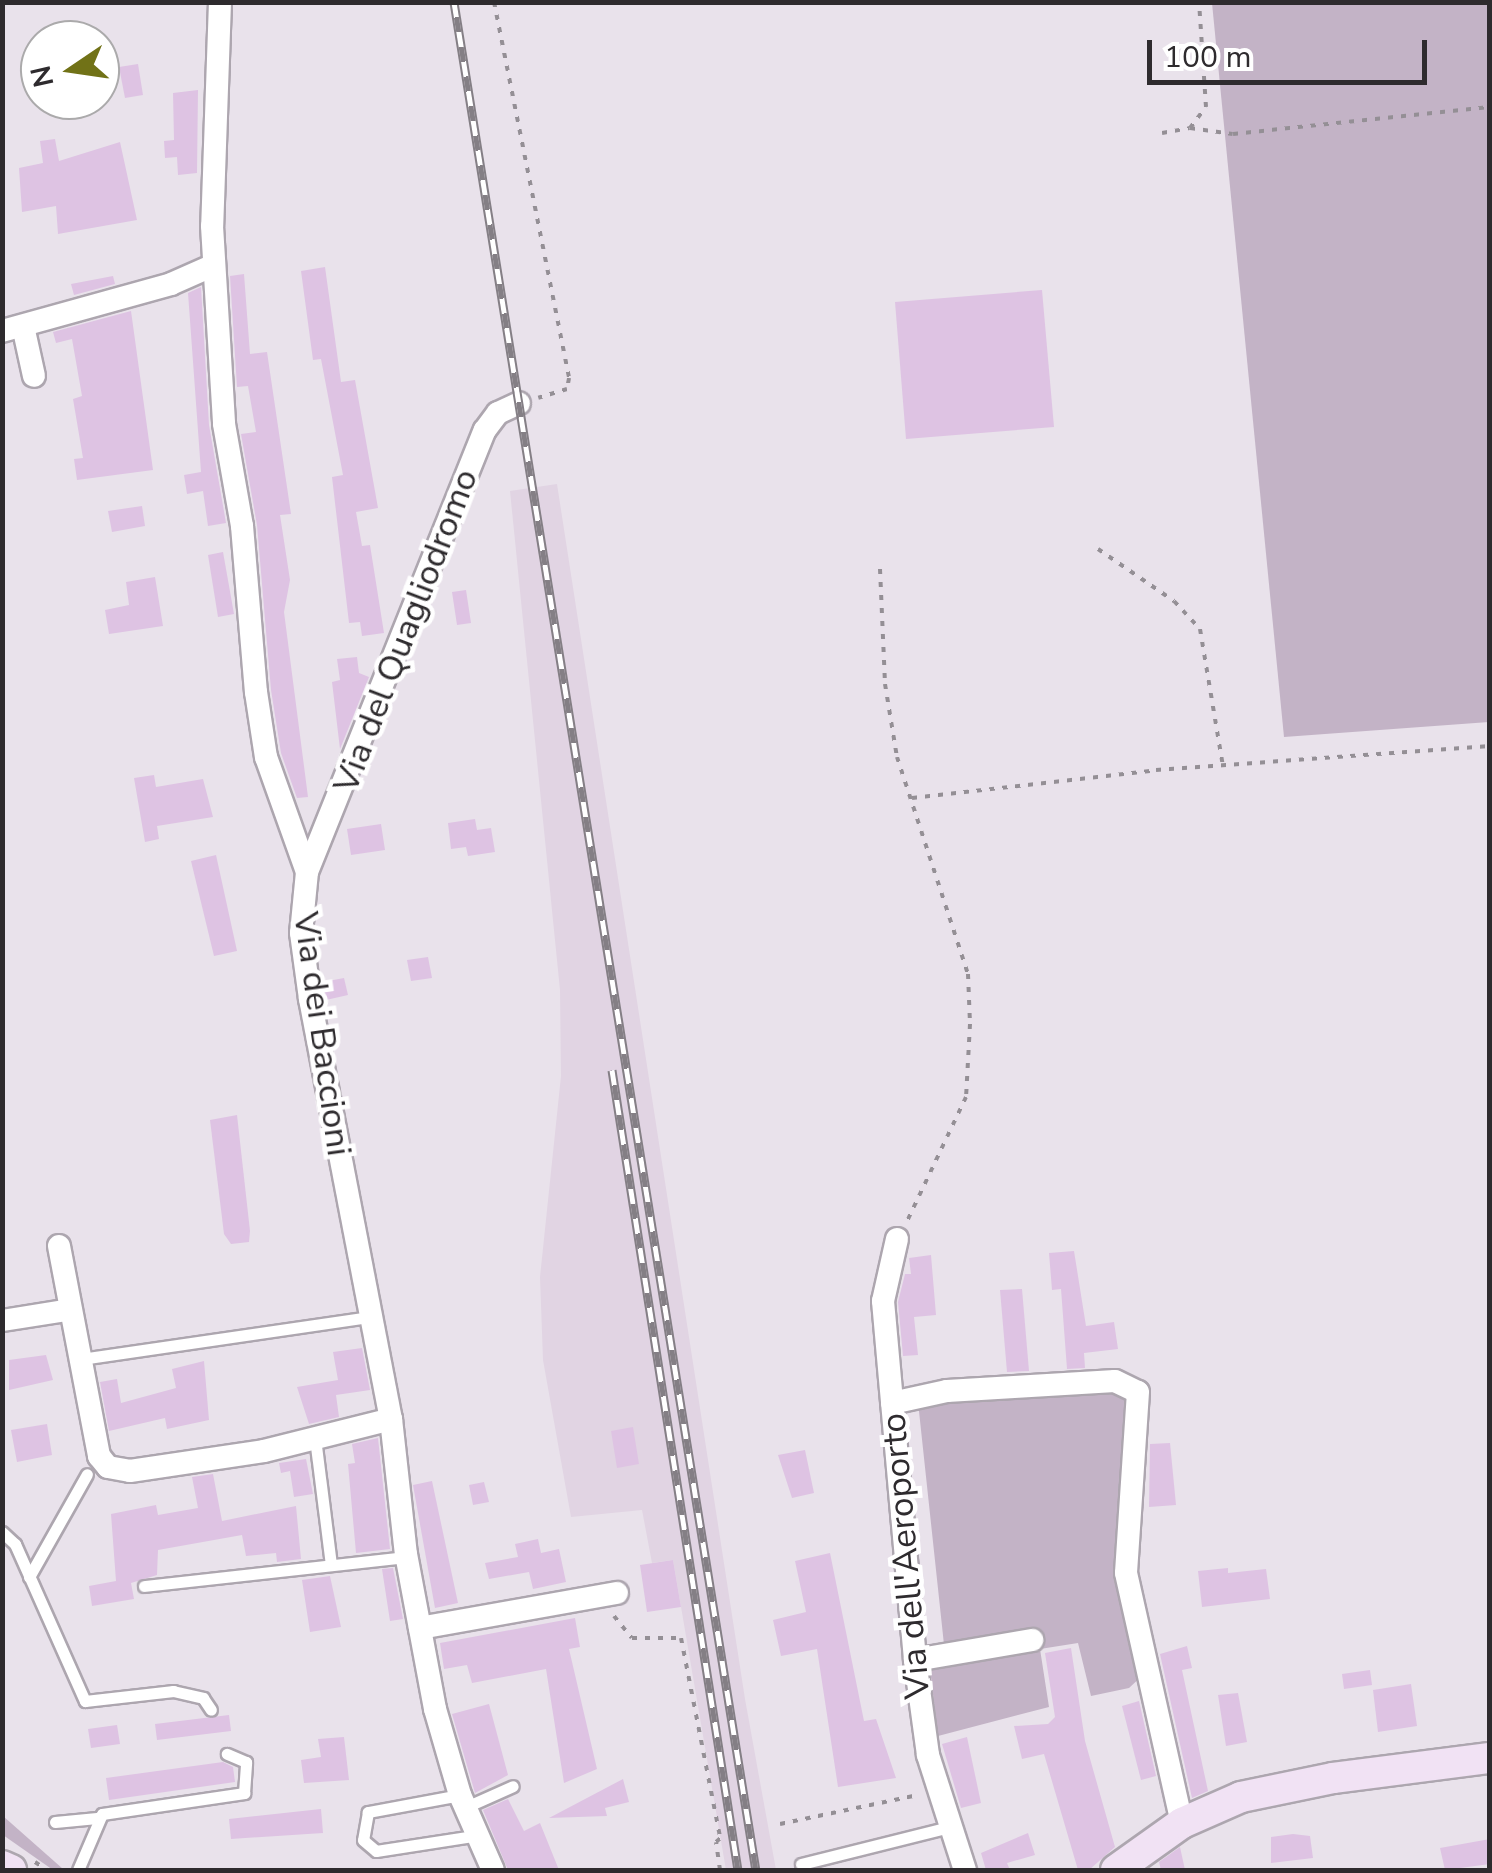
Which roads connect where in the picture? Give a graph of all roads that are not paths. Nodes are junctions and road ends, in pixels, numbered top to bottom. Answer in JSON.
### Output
{"nodes":[{"id":1,"x":220,"y":2,"type":"edge"},
{"id":2,"x":214,"y":265,"type":"junction"},
{"id":3,"x":13,"y":329,"type":"edge"},
{"id":4,"x":34,"y":376,"type":"dead end"},
{"id":5,"x":519,"y":403,"type":"road end"},
{"id":6,"x":307,"y":872,"type":"junction"},
{"id":7,"x":897,"y":1239,"type":"road end"},
{"id":8,"x":60,"y":1246,"type":"dead end"},
{"id":9,"x":71,"y":1309,"type":"junction"},
{"id":10,"x":2,"y":1316,"type":"edge"},
{"id":11,"x":370,"y":1317,"type":"junction"},
{"id":12,"x":2,"y":1325,"type":"edge"},
{"id":13,"x":81,"y":1359,"type":"junction"},
{"id":14,"x":892,"y":1404,"type":"junction"},
{"id":15,"x":391,"y":1419,"type":"junction"},
{"id":16,"x":316,"y":1446,"type":"dead end"},
{"id":17,"x":87,"y":1474,"type":"dead end"},
{"id":18,"x":2,"y":1532,"type":"edge"},
{"id":19,"x":407,"y":1557,"type":"junction"},
{"id":20,"x":331,"y":1564,"type":"junction"},
{"id":21,"x":29,"y":1577,"type":"junction"},
{"id":22,"x":144,"y":1586,"type":"dead end"},
{"id":23,"x":608,"y":1594,"type":"road end"},
{"id":24,"x":420,"y":1628,"type":"junction"},
{"id":25,"x":1032,"y":1640,"type":"dead end"},
{"id":26,"x":914,"y":1660,"type":"junction"},
{"id":27,"x":212,"y":1710,"type":"dead end"},
{"id":28,"x":227,"y":1754,"type":"dead end"},
{"id":29,"x":1490,"y":1758,"type":"edge"},
{"id":30,"x":513,"y":1786,"type":"dead end"},
{"id":31,"x":463,"y":1801,"type":"junction"},
{"id":32,"x":98,"y":1818,"type":"junction"},
{"id":33,"x":54,"y":1822,"type":"dead end"},
{"id":34,"x":1182,"y":1823,"type":"junction"},
{"id":35,"x":949,"y":1827,"type":"junction"},
{"id":36,"x":481,"y":1835,"type":"junction"},
{"id":37,"x":800,"y":1864,"type":"dead end"},
{"id":38,"x":2,"y":1866,"type":"edge"},
{"id":39,"x":11,"y":1870,"type":"edge"},
{"id":40,"x":78,"y":1870,"type":"edge"},
{"id":41,"x":493,"y":1870,"type":"edge"},
{"id":42,"x":965,"y":1870,"type":"edge"},
{"id":43,"x":1116,"y":1870,"type":"edge"}],
"edges":[{"from":1,"to":2,"type":"street","name":"Via dei Baccioni"},
{"from":2,"to":3,"type":"street"},
{"from":2,"to":6,"type":"street","name":"Via dei Baccioni"},
{"from":3,"to":4,"type":"street"},
{"from":5,"to":6,"type":"street","name":"Via del Quagliodromo"},
{"from":6,"to":11,"type":"street","name":"Via dei Baccioni"},
{"from":7,"to":14,"type":"street","name":"Via dell'Aeroporto"},
{"from":8,"to":9,"type":"street"},
{"from":9,"to":10,"type":"lane"},
{"from":9,"to":12,"type":"lane"},
{"from":9,"to":13,"type":"street"},
{"from":11,"to":13,"type":"lane"},
{"from":11,"to":15,"type":"street","name":"Via dei Baccioni"},
{"from":13,"to":15,"type":"street"},
{"from":14,"to":26,"type":"street","name":"Via dell'Aeroporto"},
{"from":14,"to":34,"type":"street"},
{"from":15,"to":19,"type":"street","name":"Via dei Baccioni"},
{"from":16,"to":20,"type":"lane"},
{"from":17,"to":21,"type":"lane"},
{"from":18,"to":21,"type":"lane"},
{"from":19,"to":20,"type":"lane"},
{"from":19,"to":24,"type":"street","name":"Via dei Baccioni"},
{"from":20,"to":22,"type":"lane"},
{"from":21,"to":27,"type":"lane"},
{"from":23,"to":24,"type":"street"},
{"from":24,"to":31,"type":"street","name":"Via dei Baccioni"},
{"from":25,"to":26,"type":"street"},
{"from":26,"to":35,"type":"street","name":"Via dell'Aeroporto"},
{"from":28,"to":32,"type":"lane"},
{"from":29,"to":34,"type":"street"},
{"from":30,"to":31,"type":"lane"},
{"from":31,"to":36,"type":"street","name":"Via dei Baccioni"},
{"from":31,"to":36,"type":"lane"},
{"from":32,"to":33,"type":"lane"},
{"from":32,"to":40,"type":"lane"},
{"from":34,"to":43,"type":"street"},
{"from":35,"to":37,"type":"lane"},
{"from":35,"to":42,"type":"street","name":"Via dell'Aeroporto"},
{"from":36,"to":41,"type":"street","name":"Via dei Baccioni"},
{"from":38,"to":39,"type":"street"}]}
